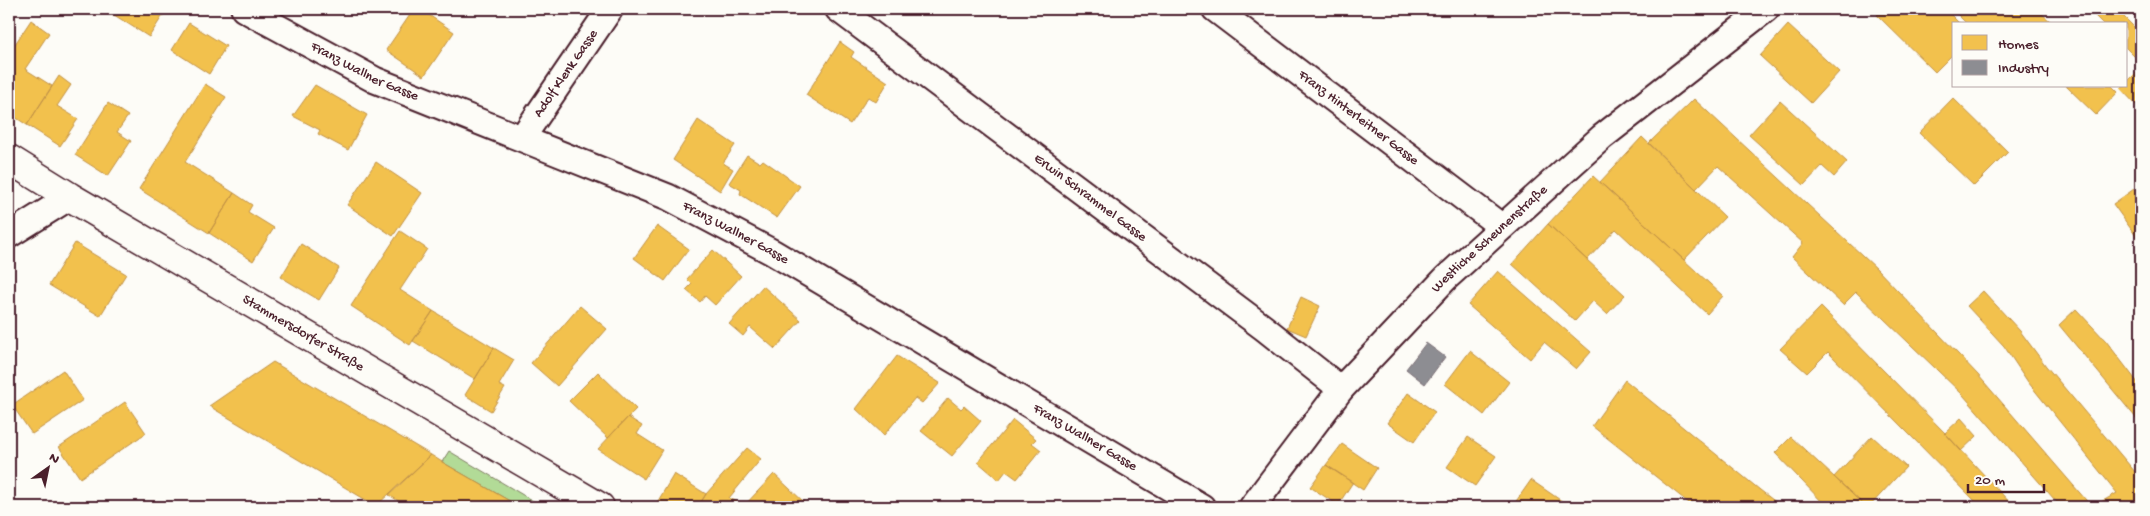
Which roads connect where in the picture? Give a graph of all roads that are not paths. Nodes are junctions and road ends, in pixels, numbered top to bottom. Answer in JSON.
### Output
{"nodes":[{"id":1,"x":244,"y":9,"type":"edge"},
{"id":2,"x":610,"y":9,"type":"edge"},
{"id":3,"x":838,"y":9,"type":"edge"},
{"id":4,"x":1215,"y":9,"type":"edge"},
{"id":5,"x":1766,"y":9,"type":"edge"},
{"id":6,"x":522,"y":138,"type":"junction"},
{"id":7,"x":9,"y":158,"type":"edge"},
{"id":8,"x":70,"y":197,"type":"junction"},
{"id":9,"x":1502,"y":227,"type":"junction"},
{"id":10,"x":9,"y":235,"type":"edge"},
{"id":11,"x":1341,"y":389,"type":"junction"},
{"id":12,"x":600,"y":507,"type":"edge"},
{"id":13,"x":1202,"y":507,"type":"edge"},
{"id":14,"x":1252,"y":507,"type":"edge"}],
"edges":[{"from":1,"to":6,"type":"street","name":"Franz Wallner Gasse"},
{"from":2,"to":6,"type":"street","name":"Adolf Klenk Gasse"},
{"from":3,"to":11,"type":"street","name":"Erwin Schrammel Gasse"},
{"from":4,"to":9,"type":"street","name":"Franz Hinterleitner Gasse"},
{"from":5,"to":9,"type":"street","name":"Westliche Scheunenstraße"},
{"from":6,"to":13,"type":"street","name":"Franz Wallner Gasse"},
{"from":7,"to":8,"type":"main road","name":"Stammersdorfer Straße"},
{"from":8,"to":10,"type":"street"},
{"from":8,"to":12,"type":"main road","name":"Stammersdorfer Straße"},
{"from":9,"to":11,"type":"street","name":"Westliche Scheunenstraße"},
{"from":11,"to":14,"type":"street","name":"Westliche Scheunenstraße"}]}
